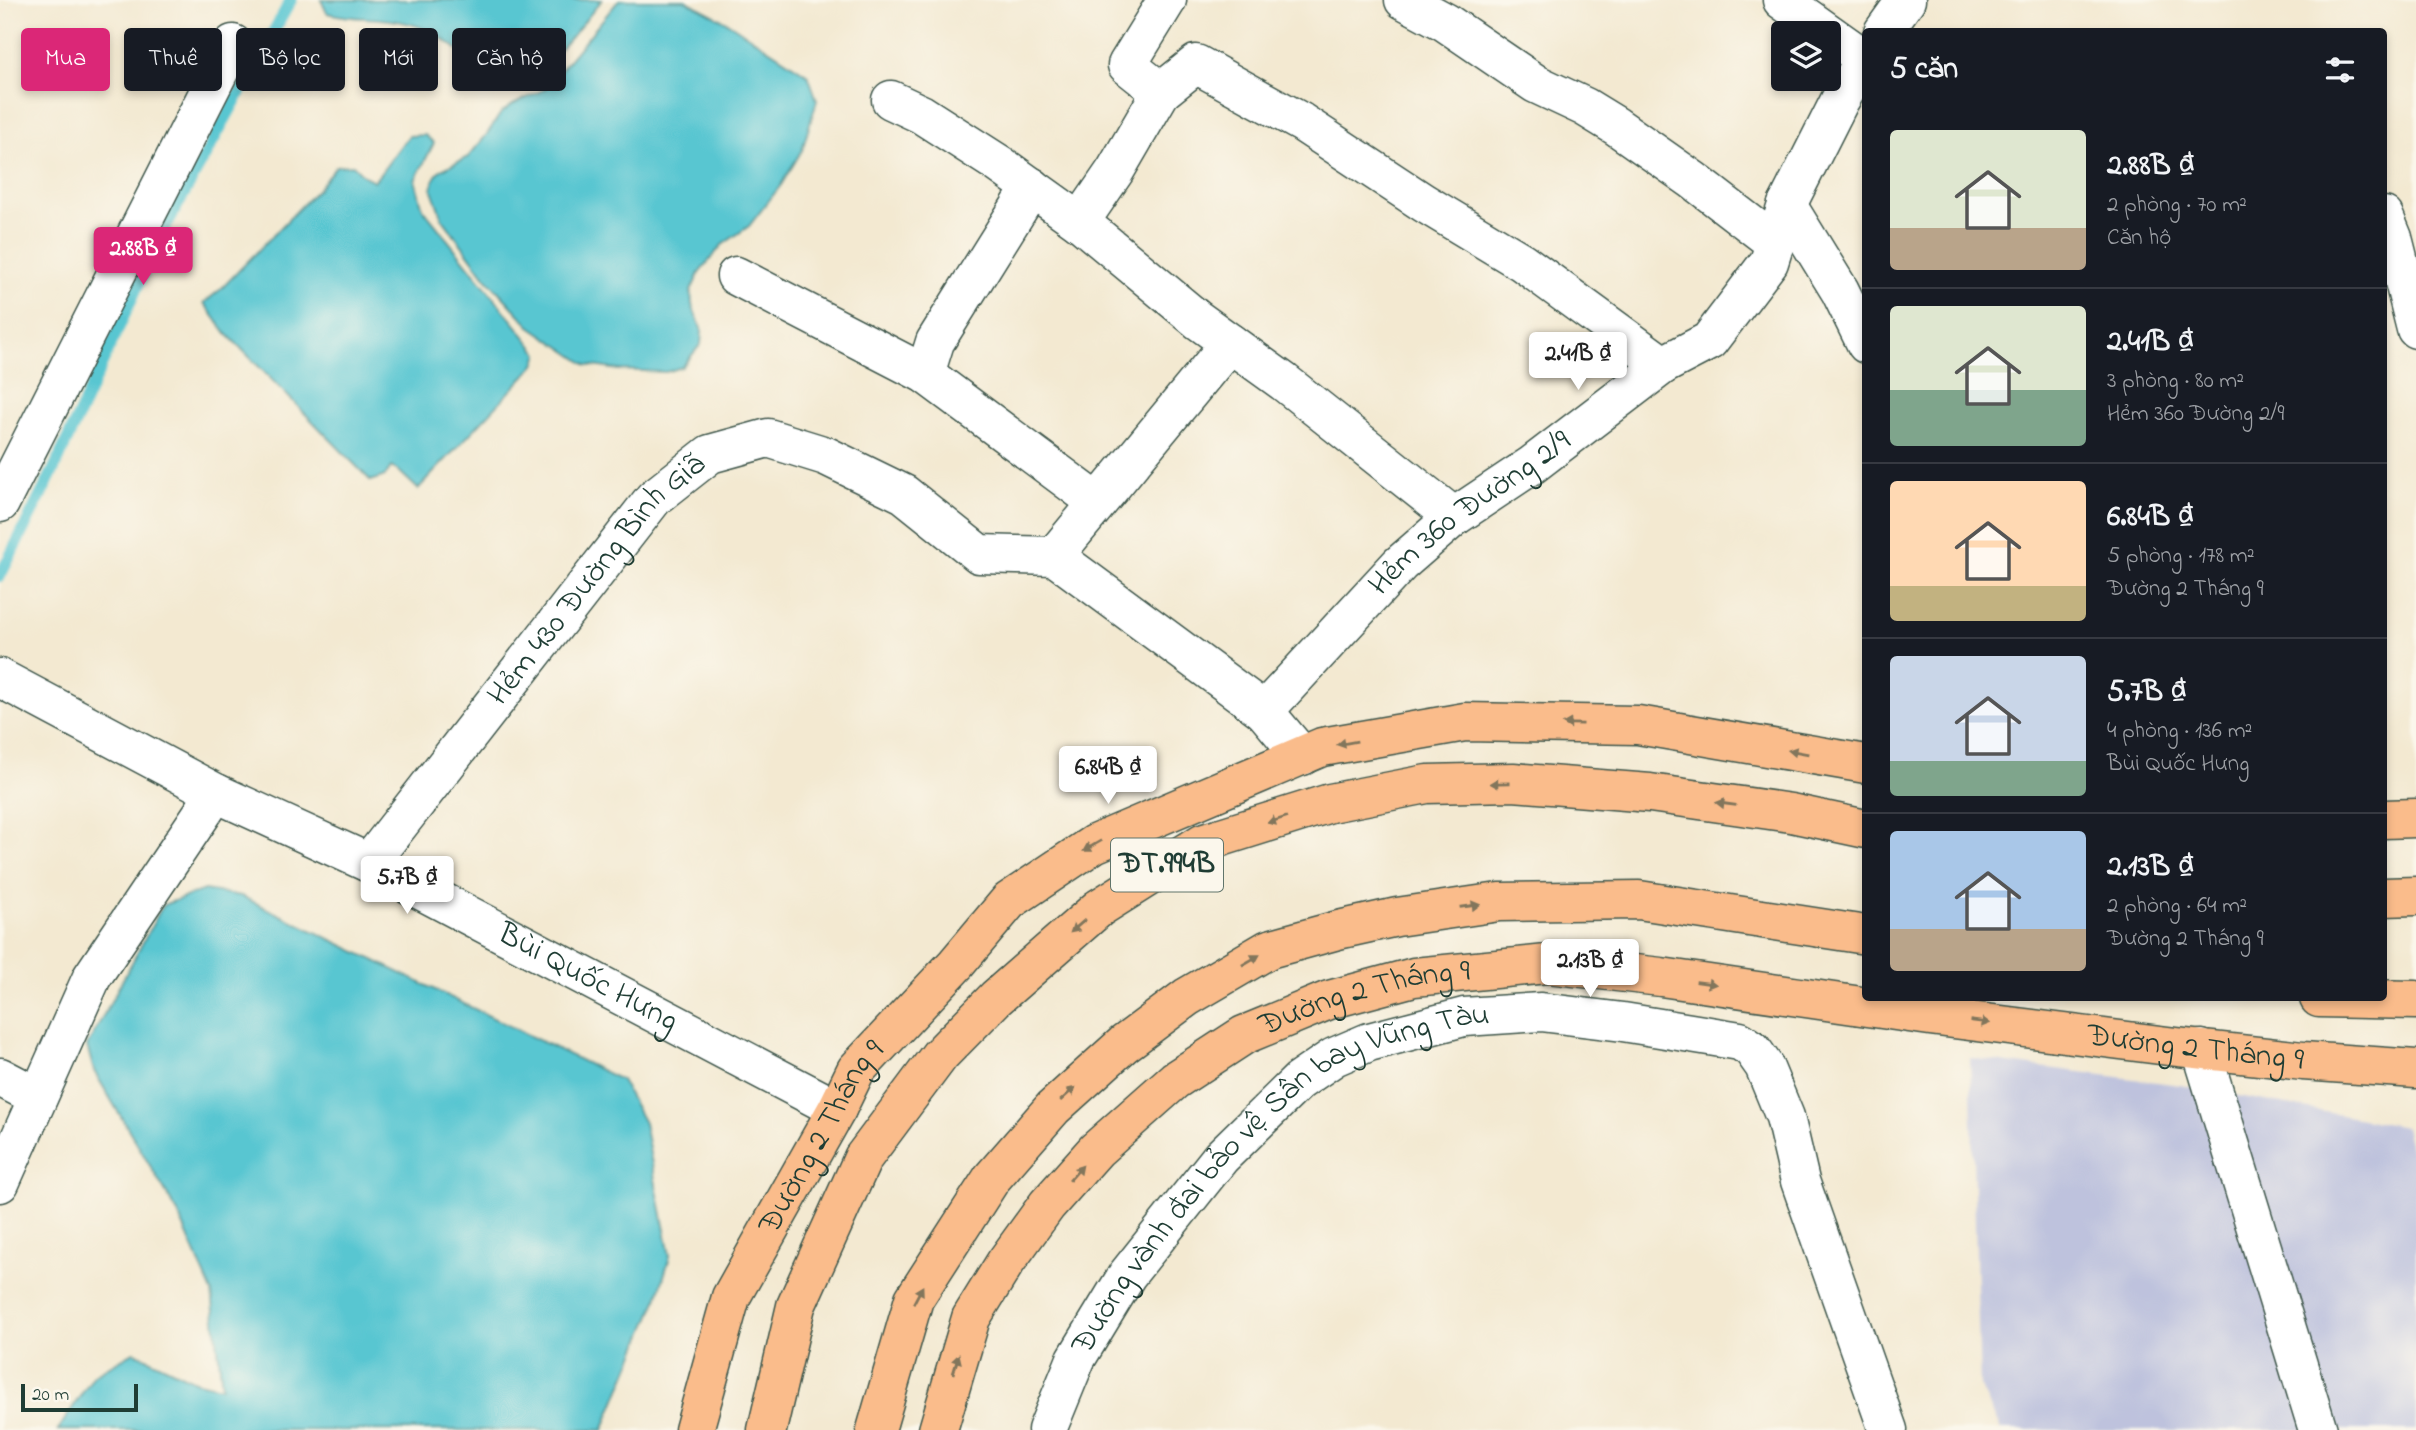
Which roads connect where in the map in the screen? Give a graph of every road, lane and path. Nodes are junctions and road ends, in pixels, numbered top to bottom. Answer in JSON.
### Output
{"nodes":[{"id":1,"x":1167,"y":0,"type":"edge"},
{"id":2,"x":1404,"y":0,"type":"edge"},
{"id":3,"x":1782,"y":0,"type":"edge"},
{"id":4,"x":1906,"y":0,"type":"edge"},
{"id":5,"x":1887,"y":28,"type":"edge"},
{"id":6,"x":233,"y":44,"type":"dead end"},
{"id":7,"x":1862,"y":56,"type":"edge"},
{"id":8,"x":1862,"y":63,"type":"edge"},
{"id":9,"x":1161,"y":92,"type":"junction"},
{"id":10,"x":891,"y":100,"type":"dead end"},
{"id":11,"x":1032,"y":187,"type":"junction"},
{"id":12,"x":1787,"y":205,"type":"junction"},
{"id":13,"x":1080,"y":222,"type":"junction"},
{"id":14,"x":2387,"y":223,"type":"edge"},
{"id":15,"x":1774,"y":243,"type":"junction"},
{"id":16,"x":736,"y":276,"type":"dead end"},
{"id":17,"x":2416,"y":329,"type":"edge"},
{"id":18,"x":1862,"y":336,"type":"edge"},
{"id":19,"x":1230,"y":342,"type":"junction"},
{"id":20,"x":1663,"y":365,"type":"junction"},
{"id":21,"x":925,"y":374,"type":"junction"},
{"id":22,"x":1097,"y":502,"type":"junction"},
{"id":23,"x":0,"y":503,"type":"edge"},
{"id":24,"x":1454,"y":517,"type":"junction"},
{"id":25,"x":1054,"y":556,"type":"junction"},
{"id":26,"x":0,"y":678,"type":"edge"},
{"id":27,"x":1264,"y":711,"type":"junction"},
{"id":28,"x":1302,"y":755,"type":"junction"},
{"id":29,"x":1862,"y":763,"type":"edge"},
{"id":30,"x":216,"y":793,"type":"junction"},
{"id":31,"x":2416,"y":818,"type":"edge"},
{"id":32,"x":2387,"y":819,"type":"edge"},
{"id":33,"x":1862,"y":828,"type":"edge"},
{"id":34,"x":369,"y":863,"type":"junction"},
{"id":35,"x":2416,"y":896,"type":"edge"},
{"id":36,"x":2387,"y":897,"type":"edge"},
{"id":37,"x":1862,"y":934,"type":"edge"},
{"id":38,"x":2387,"y":999,"type":"edge"},
{"id":39,"x":2416,"y":1000,"type":"edge"},
{"id":40,"x":2201,"y":1049,"type":"junction"},
{"id":41,"x":2416,"y":1069,"type":"edge"},
{"id":42,"x":0,"y":1077,"type":"edge"},
{"id":43,"x":38,"y":1097,"type":"junction"},
{"id":44,"x":838,"y":1109,"type":"junction"},
{"id":45,"x":0,"y":1183,"type":"edge"},
{"id":46,"x":694,"y":1430,"type":"edge"},
{"id":47,"x":767,"y":1430,"type":"edge"},
{"id":48,"x":876,"y":1430,"type":"edge"},
{"id":49,"x":938,"y":1430,"type":"edge"},
{"id":50,"x":1048,"y":1430,"type":"edge"},
{"id":51,"x":1888,"y":1430,"type":"edge"},
{"id":52,"x":2318,"y":1430,"type":"edge"}],
"edges":[{"from":1,"to":9,"type":"street"},
{"from":2,"to":15,"type":"street"},
{"from":3,"to":7,"type":"street"},
{"from":4,"to":5,"type":"street"},
{"from":6,"to":23,"type":"street"},
{"from":8,"to":12,"type":"street","name":"Hẻm 360 Đường 2/9"},
{"from":9,"to":13,"type":"street"},
{"from":9,"to":20,"type":"street"},
{"from":10,"to":11,"type":"street"},
{"from":11,"to":13,"type":"street"},
{"from":11,"to":21,"type":"street"},
{"from":12,"to":15,"type":"street","name":"Hẻm 360 Đường 2/9"},
{"from":12,"to":18,"type":"street"},
{"from":13,"to":19,"type":"street"},
{"from":14,"to":17,"type":"street"},
{"from":15,"to":20,"type":"street","name":"Hẻm 360 Đường 2/9"},
{"from":16,"to":21,"type":"street"},
{"from":19,"to":22,"type":"street"},
{"from":19,"to":24,"type":"street"},
{"from":20,"to":24,"type":"street","name":"Hẻm 360 Đường 2/9"},
{"from":21,"to":22,"type":"street"},
{"from":22,"to":25,"type":"street"},
{"from":24,"to":27,"type":"street","name":"Hẻm 360 Đường 2/9"},
{"from":25,"to":27,"type":"street"},
{"from":25,"to":34,"type":"street","name":"Hẻm 430 Đường Bình Giã"},
{"from":26,"to":30,"type":"street","name":"Bùi Quốc Hưng"},
{"from":27,"to":28,"type":"street"},
{"from":29,"to":28,"type":"main road","name":"Đường 2 Tháng 9","number":"ĐT.994B","one_way":true},
{"from":28,"to":44,"type":"main road","name":"Đường 2 Tháng 9","number":"ĐT.994B","one_way":true},
{"from":30,"to":34,"type":"street","name":"Bùi Quốc Hưng"},
{"from":30,"to":43,"type":"street"},
{"from":31,"to":32,"type":"main road"},
{"from":33,"to":47,"type":"main road","name":"Đường 2 Tháng 9","number":"ĐT.994B","one_way":true},
{"from":34,"to":44,"type":"street","name":"Bùi Quốc Hưng"},
{"from":35,"to":36,"type":"main road"},
{"from":48,"to":37,"type":"main road","name":"Đường 2 Tháng 9","one_way":true},
{"from":38,"to":39,"type":"main road","name":"Đường 2 Tháng 9"},
{"from":40,"to":41,"type":"main road","name":"Đường 2 Tháng 9"},
{"from":49,"to":40,"type":"main road","name":"Đường 2 Tháng 9","one_way":true},
{"from":40,"to":52,"type":"street"},
{"from":42,"to":43,"type":"street"},
{"from":43,"to":45,"type":"street"},
{"from":44,"to":46,"type":"main road","name":"Đường 2 Tháng 9","number":"ĐT.994B"},
{"from":50,"to":51,"type":"street","name":"Đường vành đai bảo vệ Sân bay Vũng Tàu"}]}
